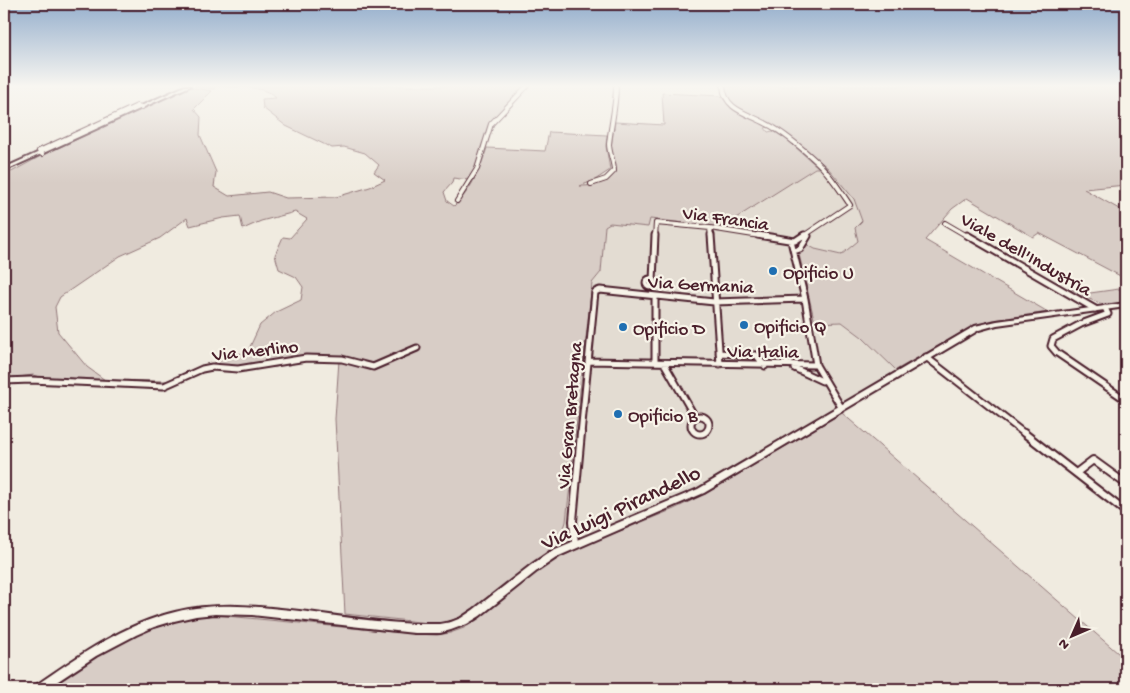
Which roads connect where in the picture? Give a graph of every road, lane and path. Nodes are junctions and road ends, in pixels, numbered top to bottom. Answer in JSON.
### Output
{"nodes":[{"id":1,"x":118,"y":118,"type":"edge"},
{"id":2,"x":496,"y":118,"type":"edge"},
{"id":3,"x":614,"y":118,"type":"edge"},
{"id":4,"x":754,"y":118,"type":"edge"},
{"id":5,"x":4,"y":170,"type":"edge"},
{"id":6,"x":591,"y":184,"type":"dead end"},
{"id":7,"x":457,"y":201,"type":"dead end"},
{"id":8,"x":945,"y":224,"type":"dead end"},
{"id":9,"x":710,"y":228,"type":"junction"},
{"id":10,"x":811,"y":231,"type":"junction"},
{"id":11,"x":793,"y":241,"type":"junction"},
{"id":12,"x":802,"y":244,"type":"junction"},
{"id":13,"x":794,"y":251,"type":"junction"},
{"id":14,"x":653,"y":281,"type":"dead end"},
{"id":15,"x":597,"y":290,"type":"joint"},
{"id":16,"x":655,"y":297,"type":"junction"},
{"id":17,"x":805,"y":299,"type":"junction"},
{"id":18,"x":714,"y":302,"type":"junction"},
{"id":19,"x":1126,"y":305,"type":"edge"},
{"id":20,"x":1105,"y":308,"type":"junction"},
{"id":21,"x":1095,"y":309,"type":"junction"},
{"id":22,"x":418,"y":348,"type":"dead end"},
{"id":23,"x":719,"y":353,"type":"junction"},
{"id":24,"x":926,"y":357,"type":"junction"},
{"id":25,"x":589,"y":361,"type":"junction"},
{"id":26,"x":655,"y":362,"type":"junction"},
{"id":27,"x":664,"y":363,"type":"junction"},
{"id":28,"x":720,"y":364,"type":"junction"},
{"id":29,"x":765,"y":366,"type":"junction"},
{"id":30,"x":789,"y":366,"type":"junction"},
{"id":31,"x":816,"y":366,"type":"junction"},
{"id":32,"x":4,"y":382,"type":"edge"},
{"id":33,"x":824,"y":382,"type":"junction"},
{"id":34,"x":1126,"y":400,"type":"edge"},
{"id":35,"x":841,"y":407,"type":"junction"},
{"id":36,"x":695,"y":417,"type":"dead end"},
{"id":37,"x":1076,"y":473,"type":"junction"},
{"id":38,"x":1126,"y":484,"type":"edge"},
{"id":39,"x":1126,"y":512,"type":"edge"},
{"id":40,"x":575,"y":544,"type":"junction"},
{"id":41,"x":38,"y":689,"type":"edge"}],
"edges":[{"from":1,"to":5,"type":"street"},
{"from":2,"to":7,"type":"street"},
{"from":3,"to":6,"type":"street"},
{"from":4,"to":10,"type":"street"},
{"from":8,"to":21,"type":"street","name":"Viale dell'Industria"},
{"from":9,"to":11,"type":"street","name":"Via Francia"},
{"from":9,"to":14,"type":"street","name":"Via Francia"},
{"from":9,"to":18,"type":"street"},
{"from":10,"to":11,"type":"street"},
{"from":10,"to":12,"type":"street"},
{"from":11,"to":12,"type":"street","name":"Via Francia"},
{"from":11,"to":13,"type":"street"},
{"from":12,"to":13,"type":"street"},
{"from":13,"to":17,"type":"street"},
{"from":15,"to":16,"type":"street","name":"Via Germania"},
{"from":15,"to":25,"type":"street","name":"Via Gran Bretagna"},
{"from":16,"to":18,"type":"street","name":"Via Germania"},
{"from":16,"to":26,"type":"street"},
{"from":17,"to":18,"type":"street","name":"Via Germania"},
{"from":17,"to":31,"type":"street"},
{"from":18,"to":23,"type":"street"},
{"from":19,"to":20,"type":"street","name":"Via Luigi Pirandello"},
{"from":20,"to":21,"type":"street","name":"Via Luigi Pirandello"},
{"from":20,"to":34,"type":"street"},
{"from":21,"to":24,"type":"street","name":"Via Luigi Pirandello"},
{"from":22,"to":32,"type":"street","name":"Via Merlino"},
{"from":23,"to":28,"type":"street"},
{"from":23,"to":29,"type":"street"},
{"from":24,"to":35,"type":"street","name":"Via Luigi Pirandello"},
{"from":24,"to":37,"type":"street"},
{"from":25,"to":26,"type":"street","name":"Via Italia"},
{"from":25,"to":40,"type":"street","name":"Via Gran Bretagna"},
{"from":26,"to":27,"type":"street","name":"Via Italia"},
{"from":27,"to":28,"type":"street","name":"Via Italia"},
{"from":27,"to":36,"type":"street"},
{"from":28,"to":29,"type":"street","name":"Via Italia"},
{"from":29,"to":30,"type":"street","name":"Via Italia"},
{"from":30,"to":31,"type":"street","name":"Via Italia"},
{"from":30,"to":33,"type":"street"},
{"from":31,"to":33,"type":"street"},
{"from":33,"to":35,"type":"street"},
{"from":35,"to":40,"type":"street","name":"Via Luigi Pirandello"},
{"from":37,"to":38,"type":"street"},
{"from":37,"to":39,"type":"street"},
{"from":40,"to":41,"type":"street","name":"Via Luigi Pirandello"}]}
